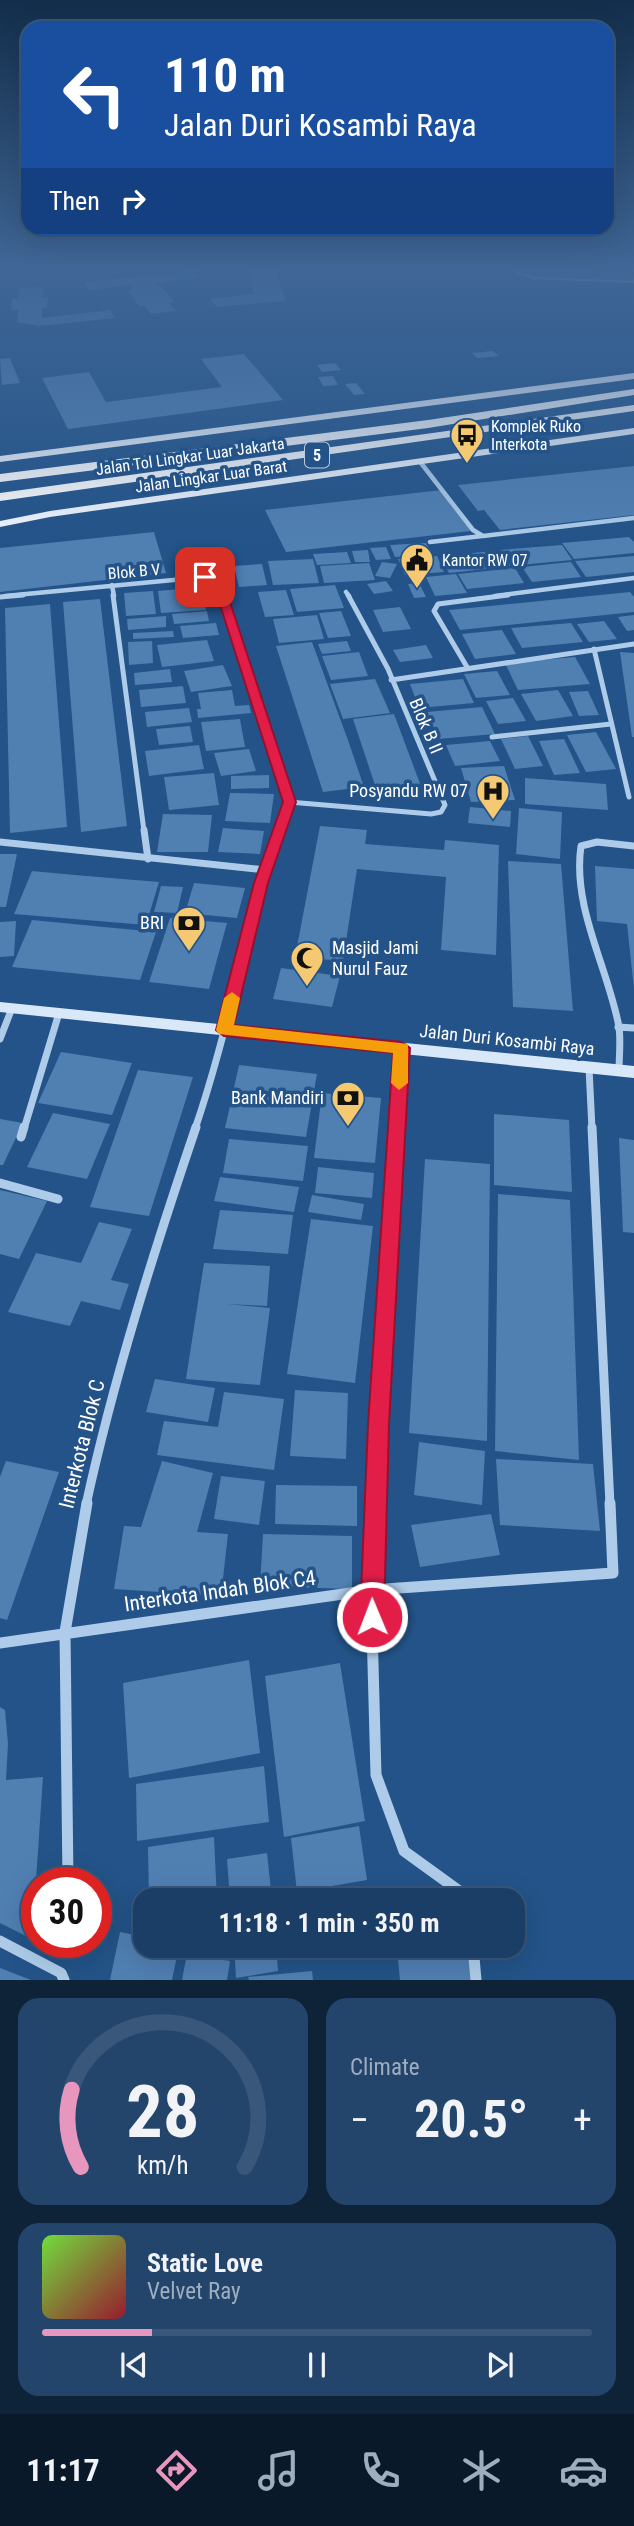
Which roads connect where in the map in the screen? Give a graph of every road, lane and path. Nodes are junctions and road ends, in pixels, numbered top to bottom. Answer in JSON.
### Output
{"nodes":[{"id":1,"x":634,"y":376,"type":"edge"},
{"id":2,"x":634,"y":392,"type":"edge"},
{"id":3,"x":634,"y":408,"type":"edge"},
{"id":4,"x":634,"y":431,"type":"edge"},
{"id":5,"x":0,"y":459,"type":"edge"},
{"id":6,"x":421,"y":463,"type":"junction"},
{"id":7,"x":0,"y":478,"type":"edge"},
{"id":8,"x":0,"y":497,"type":"edge"},
{"id":9,"x":50,"y":514,"type":"junction"},
{"id":10,"x":0,"y":515,"type":"edge"},
{"id":11,"x":634,"y":518,"type":"edge"},
{"id":12,"x":0,"y":524,"type":"edge"},
{"id":13,"x":482,"y":536,"type":"junction"},
{"id":14,"x":430,"y":542,"type":"dead end"},
{"id":15,"x":634,"y":578,"type":"edge"},
{"id":16,"x":112,"y":585,"type":"junction"},
{"id":17,"x":346,"y":592,"type":"dead end"},
{"id":18,"x":0,"y":597,"type":"edge"},
{"id":19,"x":634,"y":644,"type":"edge"},
{"id":20,"x":594,"y":649,"type":"junction"},
{"id":21,"x":467,"y":667,"type":"junction"},
{"id":22,"x":391,"y":680,"type":"junction"},
{"id":23,"x":611,"y":723,"type":"junction"},
{"id":24,"x":492,"y":737,"type":"dead end"},
{"id":25,"x":629,"y":797,"type":"dead end"},
{"id":26,"x":289,"y":802,"type":"junction"},
{"id":27,"x":0,"y":842,"type":"edge"},
{"id":28,"x":634,"y":846,"type":"edge"},
{"id":29,"x":148,"y":859,"type":"junction"},
{"id":30,"x":266,"y":870,"type":"junction"},
{"id":31,"x":6,"y":1007,"type":"edge"},
{"id":32,"x":59,"y":1013,"type":"junction"},
{"id":33,"x":618,"y":1027,"type":"junction"},
{"id":34,"x":634,"y":1028,"type":"edge"},
{"id":35,"x":224,"y":1030,"type":"junction"},
{"id":36,"x":0,"y":1039,"type":"edge"},
{"id":37,"x":402,"y":1048,"type":"junction"},
{"id":38,"x":589,"y":1068,"type":"junction"},
{"id":39,"x":626,"y":1071,"type":"edge"},
{"id":40,"x":20,"y":1137,"type":"dead end"},
{"id":41,"x":0,"y":1182,"type":"edge"},
{"id":42,"x":58,"y":1199,"type":"dead end"},
{"id":43,"x":371,"y":1590,"type":"junction"},
{"id":44,"x":65,"y":1632,"type":"junction"},
{"id":45,"x":0,"y":1643,"type":"edge"},
{"id":46,"x":68,"y":1867,"type":"edge"},
{"id":47,"x":454,"y":1888,"type":"edge"},
{"id":48,"x":0,"y":1941,"type":"edge"},
{"id":49,"x":474,"y":1958,"type":"edge"},
{"id":50,"x":64,"y":1980,"type":"edge"},
{"id":51,"x":476,"y":1980,"type":"edge"}],
"edges":[{"from":1,"to":5,"type":"main road"},
{"from":2,"to":7,"type":"highway","name":"Jalan Tol Lingkar Luar Jakarta","number":"5"},
{"from":3,"to":8,"type":"highway","name":"Jalan Tol Lingkar Luar Jakarta","number":"5"},
{"from":4,"to":6,"type":"main road","name":"Jalan Lingkar Luar Barat"},
{"from":6,"to":9,"type":"main road","name":"Jalan Lingkar Luar Barat"},
{"from":6,"to":13,"type":"street"},
{"from":9,"to":10,"type":"main road"},
{"from":9,"to":12,"type":"main road","name":"Jalan Lingkar Luar Barat"},
{"from":11,"to":13,"type":"street"},
{"from":13,"to":14,"type":"street"},
{"from":15,"to":21,"type":"street"},
{"from":16,"to":18,"type":"street","name":"Blok B V"},
{"from":16,"to":26,"type":"street","name":"Blok B V"},
{"from":16,"to":29,"type":"street"},
{"from":17,"to":22,"type":"street","name":"Blok B II"},
{"from":19,"to":20,"type":"street"},
{"from":20,"to":21,"type":"street"},
{"from":20,"to":23,"type":"street"},
{"from":21,"to":22,"type":"street"},
{"from":22,"to":26,"type":"street","name":"Blok B II"},
{"from":23,"to":24,"type":"street"},
{"from":23,"to":25,"type":"street"},
{"from":26,"to":30,"type":"street"},
{"from":27,"to":29,"type":"street"},
{"from":28,"to":33,"type":"street"},
{"from":29,"to":30,"type":"street"},
{"from":30,"to":35,"type":"street","name":"Interkota Blok C"},
{"from":31,"to":32,"type":"main road","name":"Jalan Duri Kosambi Raya"},
{"from":31,"to":36,"type":"street"},
{"from":32,"to":35,"type":"main road","name":"Jalan Duri Kosambi Raya"},
{"from":32,"to":40,"type":"street"},
{"from":33,"to":34,"type":"street"},
{"from":33,"to":39,"type":"street"},
{"from":35,"to":37,"type":"main road","name":"Jalan Duri Kosambi Raya"},
{"from":35,"to":44,"type":"street","name":"Interkota Blok C"},
{"from":37,"to":38,"type":"main road","name":"Jalan Duri Kosambi Raya"},
{"from":37,"to":43,"type":"street"},
{"from":38,"to":39,"type":"main road","name":"Jalan Duri Kosambi Raya"},
{"from":38,"to":43,"type":"street","name":"Interkota Indah Blok C4"},
{"from":41,"to":42,"type":"street"},
{"from":43,"to":44,"type":"street","name":"Interkota Indah Blok C4"},
{"from":43,"to":47,"type":"street"},
{"from":44,"to":45,"type":"street","name":"Interkota Indah Blok C4"},
{"from":44,"to":46,"type":"street","name":"Interkota Blok C"},
{"from":48,"to":50,"type":"street"},
{"from":49,"to":51,"type":"street"}]}
